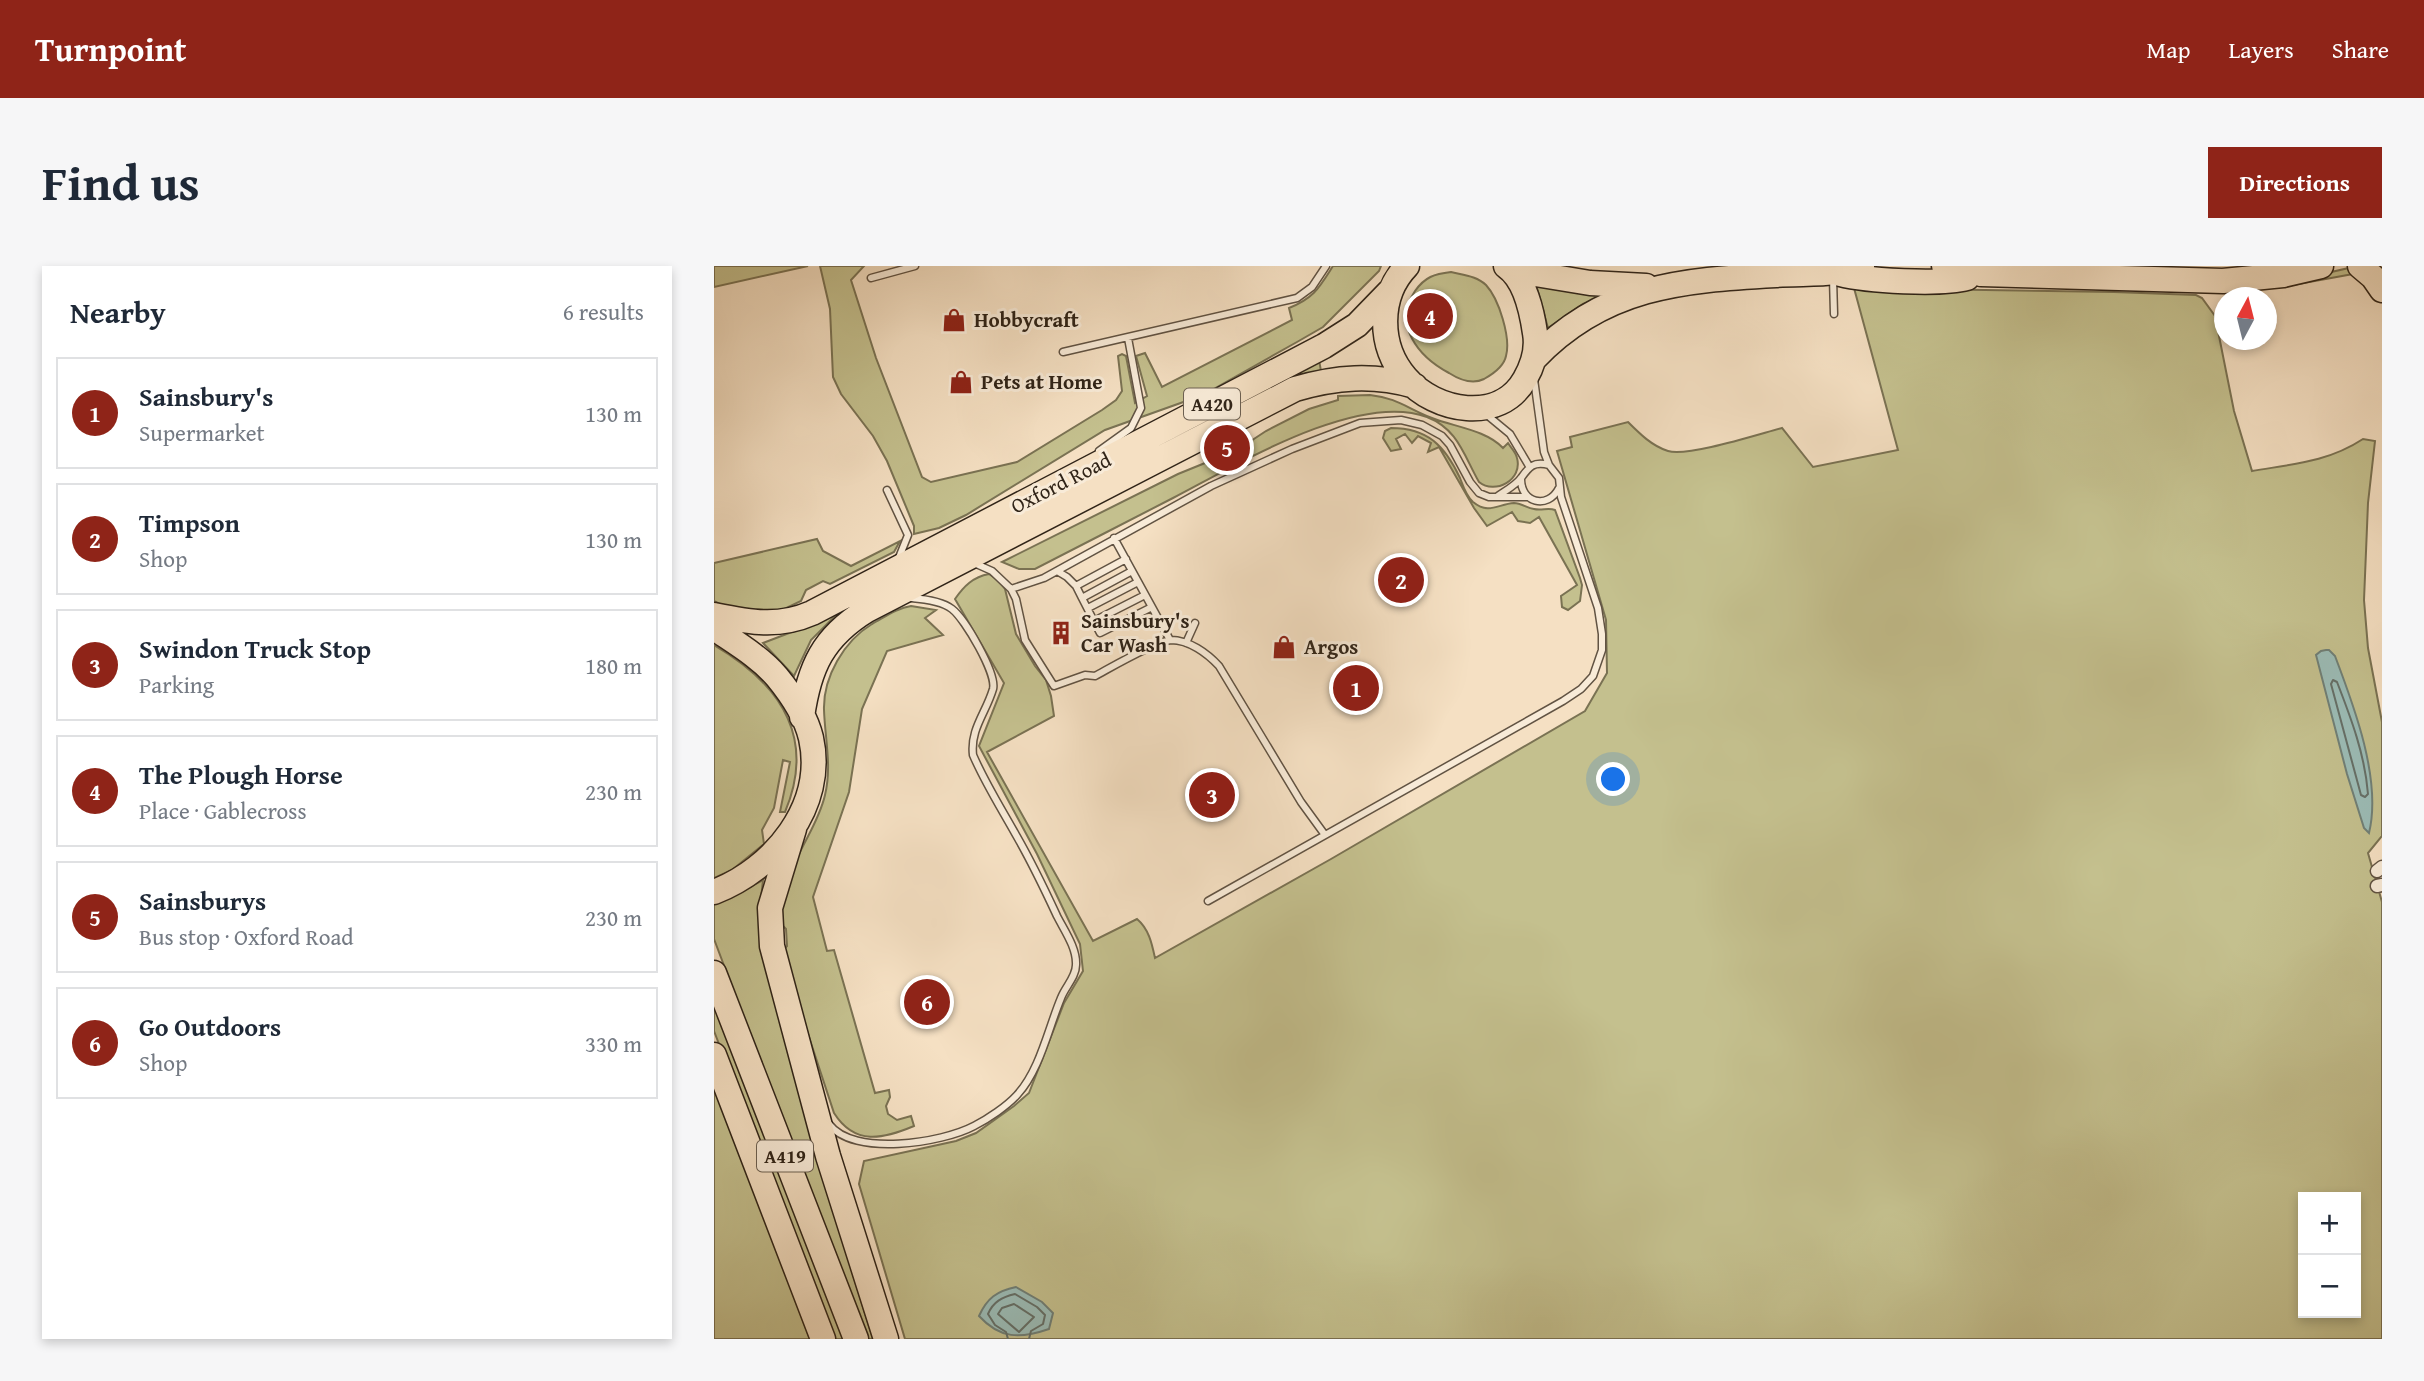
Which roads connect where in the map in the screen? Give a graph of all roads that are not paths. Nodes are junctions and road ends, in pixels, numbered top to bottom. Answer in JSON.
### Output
{"nodes":[{"id":1,"x":915,"y":266,"type":"edge"},
{"id":2,"x":1326,"y":266,"type":"edge"},
{"id":3,"x":1407,"y":266,"type":"edge"},
{"id":4,"x":1767,"y":266,"type":"edge"},
{"id":5,"x":1862,"y":266,"type":"edge"},
{"id":6,"x":1944,"y":266,"type":"edge"},
{"id":7,"x":2200,"y":266,"type":"edge"},
{"id":8,"x":2321,"y":266,"type":"edge"},
{"id":9,"x":2360,"y":266,"type":"edge"},
{"id":10,"x":1509,"y":268,"type":"edge"},
{"id":11,"x":1835,"y":272,"type":"junction"},
{"id":12,"x":1902,"y":273,"type":"edge"},
{"id":13,"x":1982,"y":274,"type":"junction"},
{"id":14,"x":871,"y":278,"type":"dead end"},
{"id":15,"x":1729,"y":278,"type":"junction"},
{"id":16,"x":2128,"y":278,"type":"junction"},
{"id":17,"x":1657,"y":287,"type":"junction"},
{"id":18,"x":2382,"y":289,"type":"edge"},
{"id":19,"x":1389,"y":292,"type":"junction"},
{"id":20,"x":1835,"y":314,"type":"dead end"},
{"id":21,"x":1128,"y":338,"type":"junction"},
{"id":22,"x":1063,"y":352,"type":"dead end"},
{"id":23,"x":1533,"y":363,"type":"junction"},
{"id":24,"x":1415,"y":386,"type":"junction"},
{"id":25,"x":1477,"y":409,"type":"junction"},
{"id":26,"x":1090,"y":456,"type":"dead end"},
{"id":27,"x":1080,"y":464,"type":"dead end"},
{"id":28,"x":1549,"y":465,"type":"junction"},
{"id":29,"x":1529,"y":466,"type":"junction"},
{"id":30,"x":1521,"y":478,"type":"junction"},
{"id":31,"x":1559,"y":488,"type":"junction"},
{"id":32,"x":887,"y":489,"type":"dead end"},
{"id":33,"x":1498,"y":496,"type":"junction"},
{"id":34,"x":1527,"y":497,"type":"junction"},
{"id":35,"x":1025,"y":502,"type":"junction"},
{"id":36,"x":1114,"y":538,"type":"junction"},
{"id":37,"x":1126,"y":559,"type":"junction"},
{"id":38,"x":961,"y":562,"type":"junction"},
{"id":39,"x":895,"y":568,"type":"junction"},
{"id":40,"x":1056,"y":571,"type":"junction"},
{"id":41,"x":1132,"y":571,"type":"junction"},
{"id":42,"x":1138,"y":582,"type":"junction"},
{"id":43,"x":1076,"y":586,"type":"junction"},
{"id":44,"x":1011,"y":589,"type":"junction"},
{"id":45,"x":1145,"y":595,"type":"junction"},
{"id":46,"x":1082,"y":597,"type":"junction"},
{"id":47,"x":884,"y":601,"type":"junction"},
{"id":48,"x":1152,"y":607,"type":"junction"},
{"id":49,"x":1088,"y":608,"type":"junction"},
{"id":50,"x":714,"y":615,"type":"edge"},
{"id":51,"x":1094,"y":621,"type":"junction"},
{"id":52,"x":1195,"y":623,"type":"dead end"},
{"id":53,"x":714,"y":628,"type":"edge"},
{"id":54,"x":1170,"y":640,"type":"junction"},
{"id":55,"x":1186,"y":643,"type":"junction"},
{"id":56,"x":802,"y":717,"type":"junction"},
{"id":57,"x":794,"y":830,"type":"junction"},
{"id":58,"x":1325,"y":835,"type":"junction"},
{"id":59,"x":714,"y":892,"type":"edge"},
{"id":60,"x":1208,"y":901,"type":"dead end"},
{"id":61,"x":714,"y":973,"type":"edge"},
{"id":62,"x":714,"y":1055,"type":"edge"},
{"id":63,"x":811,"y":1099,"type":"junction"},
{"id":64,"x":823,"y":1339,"type":"edge"},
{"id":65,"x":856,"y":1339,"type":"edge"},
{"id":66,"x":886,"y":1339,"type":"edge"}],
"edges":[{"from":1,"to":14,"type":"lane"},
{"from":2,"to":21,"type":"lane"},
{"from":3,"to":19,"type":"highway","number":"A420"},
{"from":4,"to":15,"type":"lane"},
{"from":5,"to":11,"type":"highway"},
{"from":6,"to":13,"type":"highway"},
{"from":7,"to":16,"type":"highway"},
{"from":8,"to":16,"type":"highway"},
{"from":9,"to":18,"type":"highway"},
{"from":10,"to":17,"type":"highway"},
{"from":10,"to":23,"type":"highway"},
{"from":11,"to":12,"type":"highway"},
{"from":11,"to":15,"type":"highway"},
{"from":11,"to":20,"type":"lane"},
{"from":12,"to":13,"type":"highway"},
{"from":13,"to":16,"type":"highway"},
{"from":15,"to":17,"type":"highway"},
{"from":17,"to":23,"type":"highway"},
{"from":19,"to":24,"type":"highway","number":"A420"},
{"from":19,"to":35,"type":"highway","name":"Oxford Road","number":"A420"},
{"from":21,"to":22,"type":"lane"},
{"from":21,"to":26,"type":"lane"},
{"from":23,"to":25,"type":"highway"},
{"from":23,"to":28,"type":"lane"},
{"from":24,"to":25,"type":"highway","number":"A420"},
{"from":24,"to":38,"type":"highway","name":"Oxford Road","number":"A420"},
{"from":25,"to":29,"type":"lane"},
{"from":27,"to":35,"type":"lane"},
{"from":28,"to":29,"type":"lane"},
{"from":28,"to":31,"type":"lane"},
{"from":29,"to":30,"type":"lane"},
{"from":30,"to":33,"type":"lane"},
{"from":30,"to":34,"type":"lane"},
{"from":31,"to":34,"type":"lane"},
{"from":31,"to":58,"type":"lane"},
{"from":32,"to":39,"type":"lane"},
{"from":33,"to":34,"type":"lane"},
{"from":33,"to":36,"type":"lane"},
{"from":35,"to":39,"type":"highway","name":"Oxford Road","number":"A420"},
{"from":36,"to":37,"type":"lane"},
{"from":36,"to":40,"type":"lane"},
{"from":37,"to":41,"type":"lane"},
{"from":37,"to":43,"type":"lane"},
{"from":38,"to":44,"type":"lane"},
{"from":38,"to":47,"type":"highway","name":"Oxford Road","number":"A420"},
{"from":39,"to":50,"type":"highway","name":"Oxford Road","number":"A420"},
{"from":40,"to":43,"type":"lane"},
{"from":40,"to":44,"type":"lane"},
{"from":41,"to":42,"type":"lane"},
{"from":41,"to":46,"type":"lane"},
{"from":42,"to":45,"type":"lane"},
{"from":42,"to":49,"type":"lane"},
{"from":43,"to":46,"type":"lane"},
{"from":44,"to":54,"type":"lane"},
{"from":45,"to":48,"type":"lane"},
{"from":45,"to":51,"type":"lane"},
{"from":46,"to":49,"type":"lane"},
{"from":47,"to":56,"type":"highway","name":"Oxford Road","number":"A420"},
{"from":47,"to":63,"type":"lane"},
{"from":48,"to":51,"type":"lane"},
{"from":48,"to":54,"type":"lane"},
{"from":49,"to":51,"type":"lane"},
{"from":52,"to":55,"type":"lane"},
{"from":53,"to":56,"type":"highway","number":"A420"},
{"from":54,"to":55,"type":"lane"},
{"from":55,"to":58,"type":"lane"},
{"from":56,"to":57,"type":"highway","number":"A420"},
{"from":57,"to":59,"type":"highway","number":"A420"},
{"from":57,"to":63,"type":"highway"},
{"from":58,"to":60,"type":"lane"},
{"from":61,"to":65,"type":"highway","number":"A419"},
{"from":62,"to":64,"type":"highway","number":"A419"},
{"from":63,"to":66,"type":"highway"}]}
